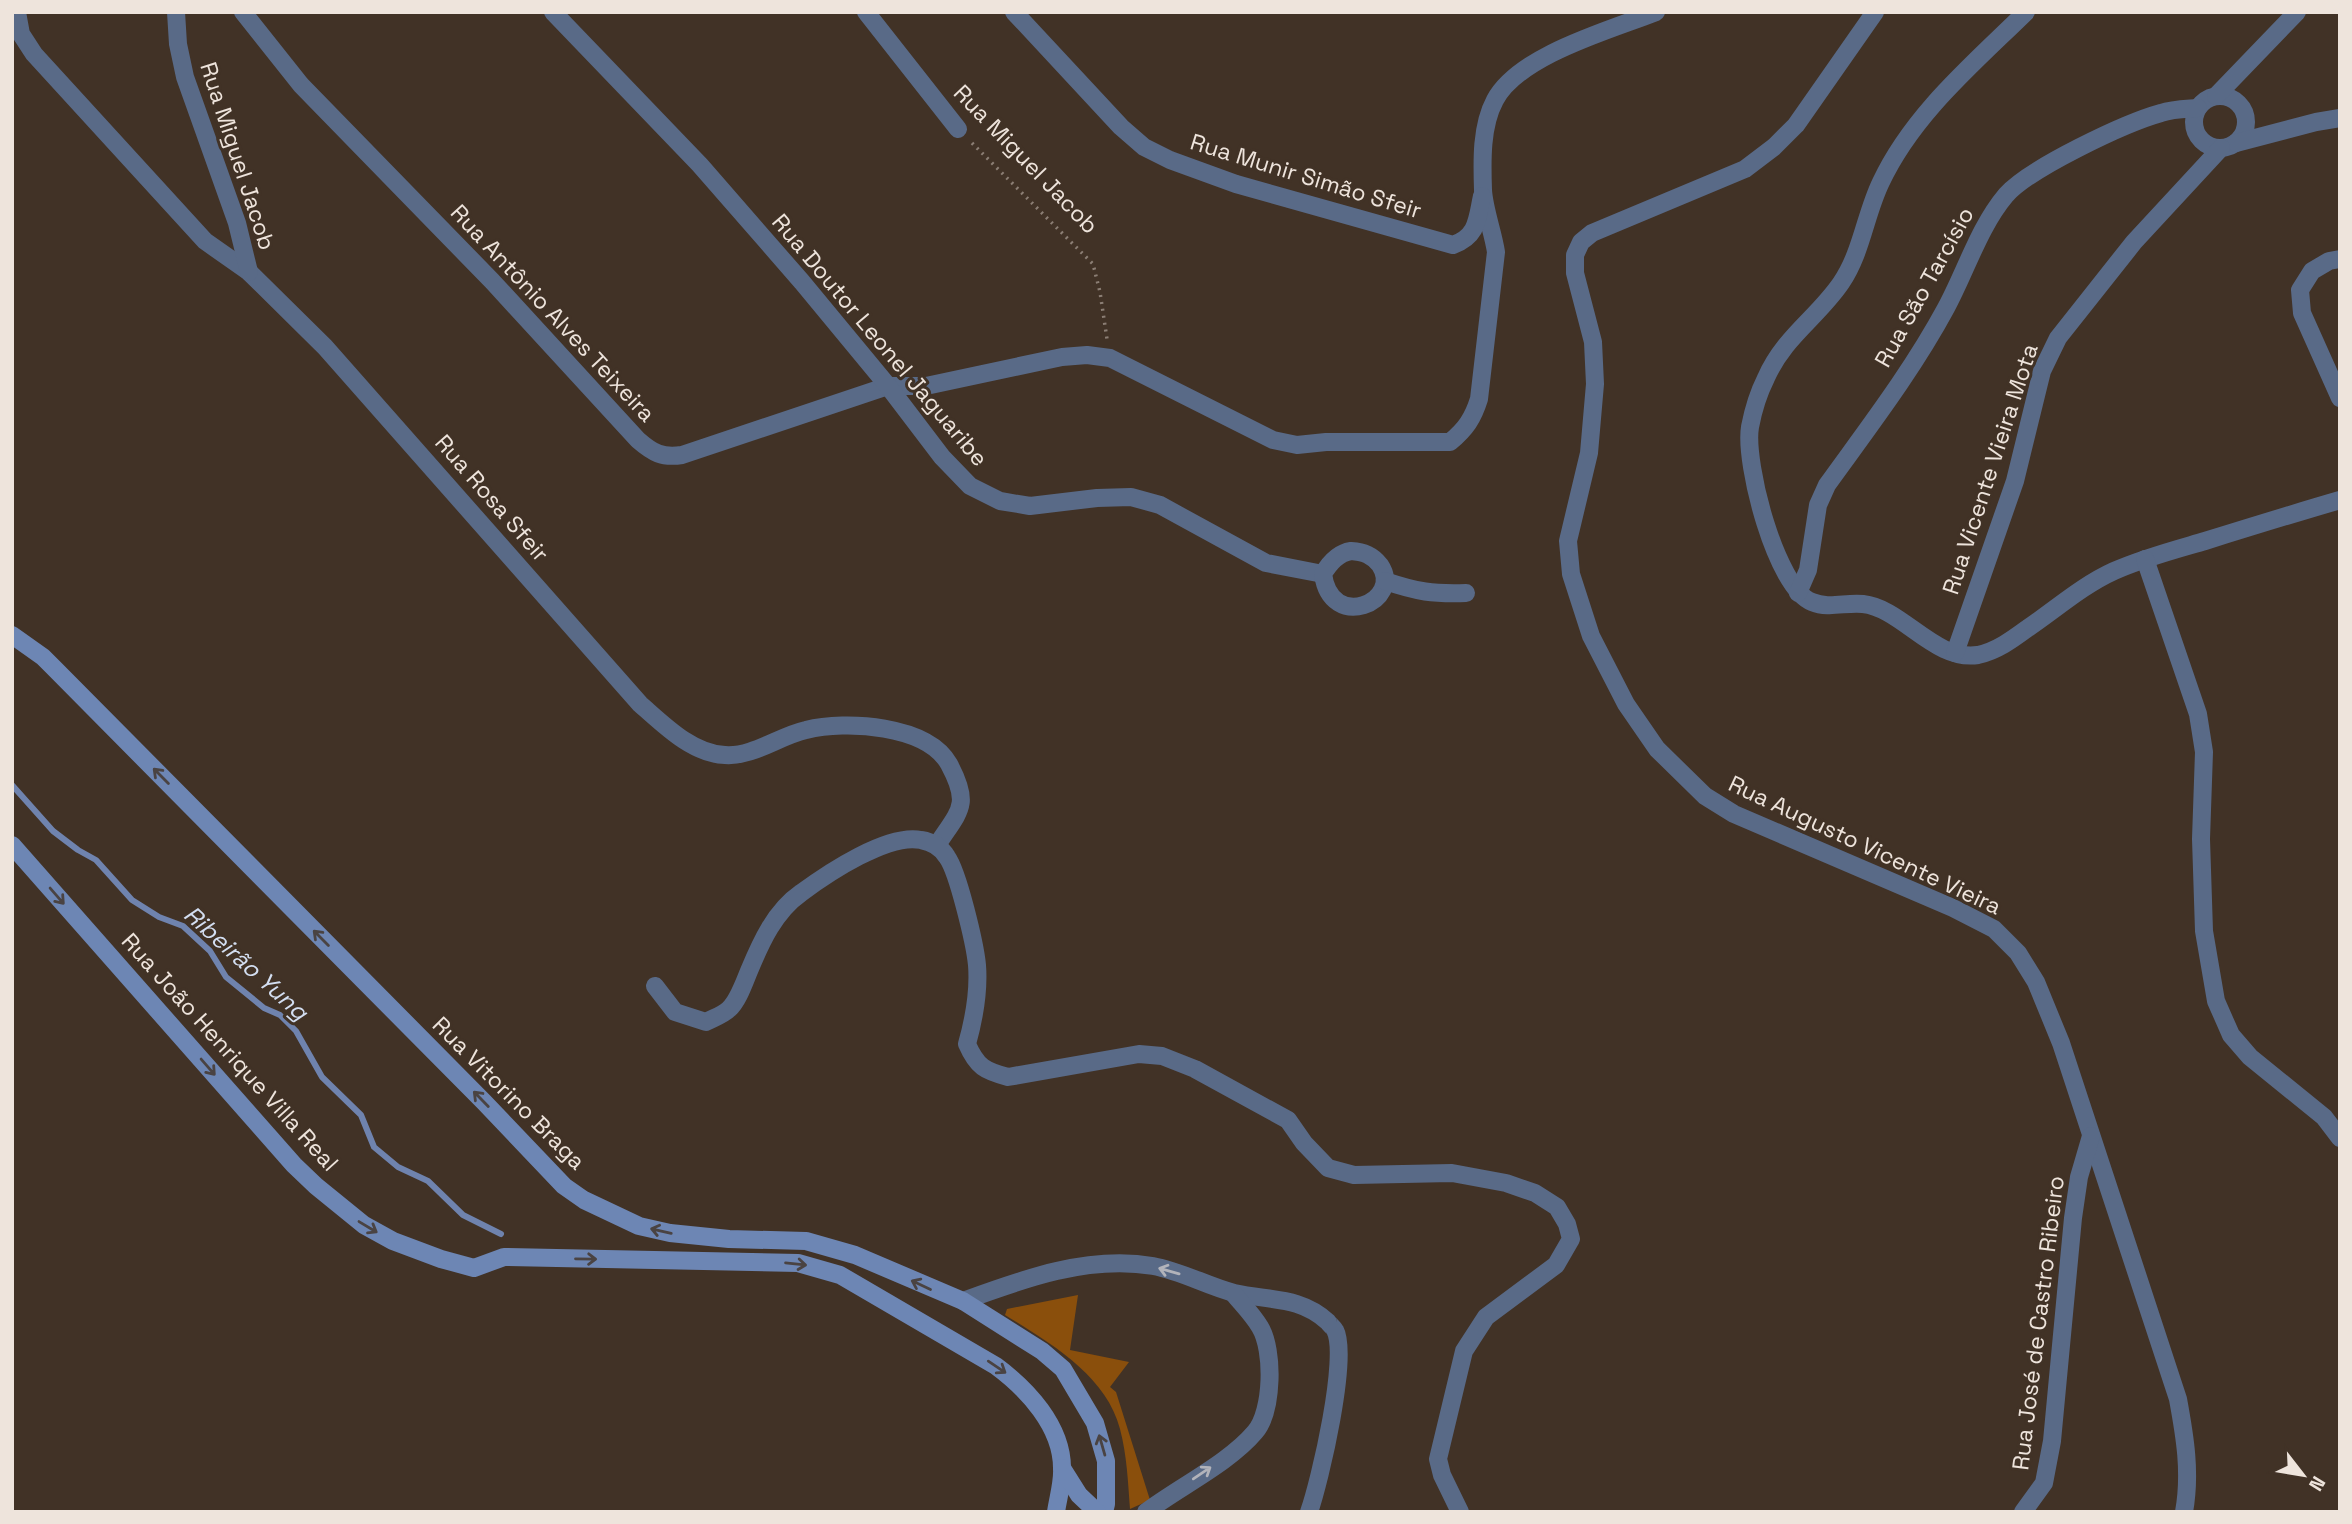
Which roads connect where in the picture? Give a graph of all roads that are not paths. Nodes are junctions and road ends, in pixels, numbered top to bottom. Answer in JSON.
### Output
{"nodes":[{"id":1,"x":17,"y":12,"type":"edge"},
{"id":2,"x":176,"y":12,"type":"edge"},
{"id":3,"x":243,"y":12,"type":"edge"},
{"id":4,"x":553,"y":12,"type":"edge"},
{"id":5,"x":866,"y":12,"type":"edge"},
{"id":6,"x":1014,"y":12,"type":"edge"},
{"id":7,"x":1656,"y":12,"type":"edge"},
{"id":8,"x":1875,"y":12,"type":"edge"},
{"id":9,"x":2026,"y":12,"type":"edge"},
{"id":10,"x":2297,"y":12,"type":"edge"},
{"id":11,"x":2216,"y":96,"type":"junction"},
{"id":12,"x":2198,"y":107,"type":"junction"},
{"id":13,"x":2340,"y":118,"type":"edge"},
{"id":14,"x":958,"y":129,"type":"road end"},
{"id":15,"x":2228,"y":146,"type":"junction"},
{"id":16,"x":1483,"y":192,"type":"junction"},
{"id":17,"x":2340,"y":259,"type":"edge"},
{"id":18,"x":249,"y":272,"type":"junction"},
{"id":19,"x":888,"y":386,"type":"junction"},
{"id":20,"x":2340,"y":398,"type":"edge"},
{"id":21,"x":2340,"y":500,"type":"edge"},
{"id":22,"x":2145,"y":559,"type":"junction"},
{"id":23,"x":1323,"y":574,"type":"junction"},
{"id":24,"x":1385,"y":581,"type":"junction"},
{"id":25,"x":1466,"y":593,"type":"dead end"},
{"id":26,"x":1798,"y":593,"type":"junction"},
{"id":27,"x":12,"y":635,"type":"edge"},
{"id":28,"x":1955,"y":653,"type":"junction"},
{"id":29,"x":12,"y":845,"type":"edge"},
{"id":30,"x":937,"y":845,"type":"junction"},
{"id":31,"x":655,"y":986,"type":"dead end"},
{"id":32,"x":2091,"y":1136,"type":"junction"},
{"id":33,"x":2340,"y":1138,"type":"edge"},
{"id":34,"x":1233,"y":1293,"type":"junction"},
{"id":35,"x":963,"y":1301,"type":"junction"},
{"id":36,"x":1062,"y":1468,"type":"junction"},
{"id":37,"x":1056,"y":1512,"type":"edge"},
{"id":38,"x":1097,"y":1512,"type":"edge"},
{"id":39,"x":1104,"y":1512,"type":"edge"},
{"id":40,"x":1146,"y":1512,"type":"edge"},
{"id":41,"x":1309,"y":1512,"type":"edge"},
{"id":42,"x":1460,"y":1512,"type":"edge"},
{"id":43,"x":2023,"y":1512,"type":"edge"},
{"id":44,"x":2184,"y":1512,"type":"edge"}],
"edges":[{"from":1,"to":18,"type":"street","name":"Rua Rosa Sfeir"},
{"from":2,"to":18,"type":"street","name":"Rua Miguel Jacob"},
{"from":3,"to":19,"type":"street","name":"Rua Antônio Alves Teixeira"},
{"from":4,"to":19,"type":"street","name":"Rua Doutor Leonel Jaguaribe"},
{"from":5,"to":14,"type":"street","name":"Rua Miguel Jacob"},
{"from":6,"to":16,"type":"street","name":"Rua Munir Simão Sfeir"},
{"from":7,"to":16,"type":"street"},
{"from":8,"to":32,"type":"street","name":"Rua Augusto Vicente Vieira"},
{"from":9,"to":26,"type":"street"},
{"from":10,"to":11,"type":"street"},
{"from":11,"to":12,"type":"street"},
{"from":11,"to":15,"type":"street"},
{"from":12,"to":15,"type":"street"},
{"from":12,"to":26,"type":"street","name":"Rua São Tarcísio"},
{"from":13,"to":15,"type":"street"},
{"from":15,"to":28,"type":"street","name":"Rua Vicente Vieira Mota"},
{"from":16,"to":19,"type":"street","name":"Rua Antônio Alves Teixeira"},
{"from":17,"to":20,"type":"street"},
{"from":18,"to":30,"type":"street","name":"Rua Rosa Sfeir"},
{"from":19,"to":23,"type":"street","name":"Rua Doutor Leonel Jaguaribe"},
{"from":21,"to":22,"type":"street"},
{"from":22,"to":28,"type":"street"},
{"from":22,"to":33,"type":"street"},
{"from":23,"to":24,"type":"street"},
{"from":23,"to":24,"type":"street"},
{"from":24,"to":25,"type":"street"},
{"from":26,"to":28,"type":"street"},
{"from":35,"to":27,"type":"main road","name":"Rua Vitorino Braga","one_way":true},
{"from":29,"to":36,"type":"main road","name":"Rua João Henrique Villa Real","one_way":true},
{"from":30,"to":31,"type":"street"},
{"from":30,"to":42,"type":"street"},
{"from":32,"to":43,"type":"street","name":"Rua José de Castro Ribeiro"},
{"from":32,"to":44,"type":"street","name":"Rua Augusto Vicente Vieira"},
{"from":34,"to":35,"type":"street","one_way":true},
{"from":40,"to":34,"type":"street","one_way":true},
{"from":34,"to":41,"type":"street"},
{"from":39,"to":35,"type":"main road","name":"Rua Vitorino Braga","one_way":true},
{"from":36,"to":37,"type":"main road"},
{"from":36,"to":38,"type":"main road"}]}
